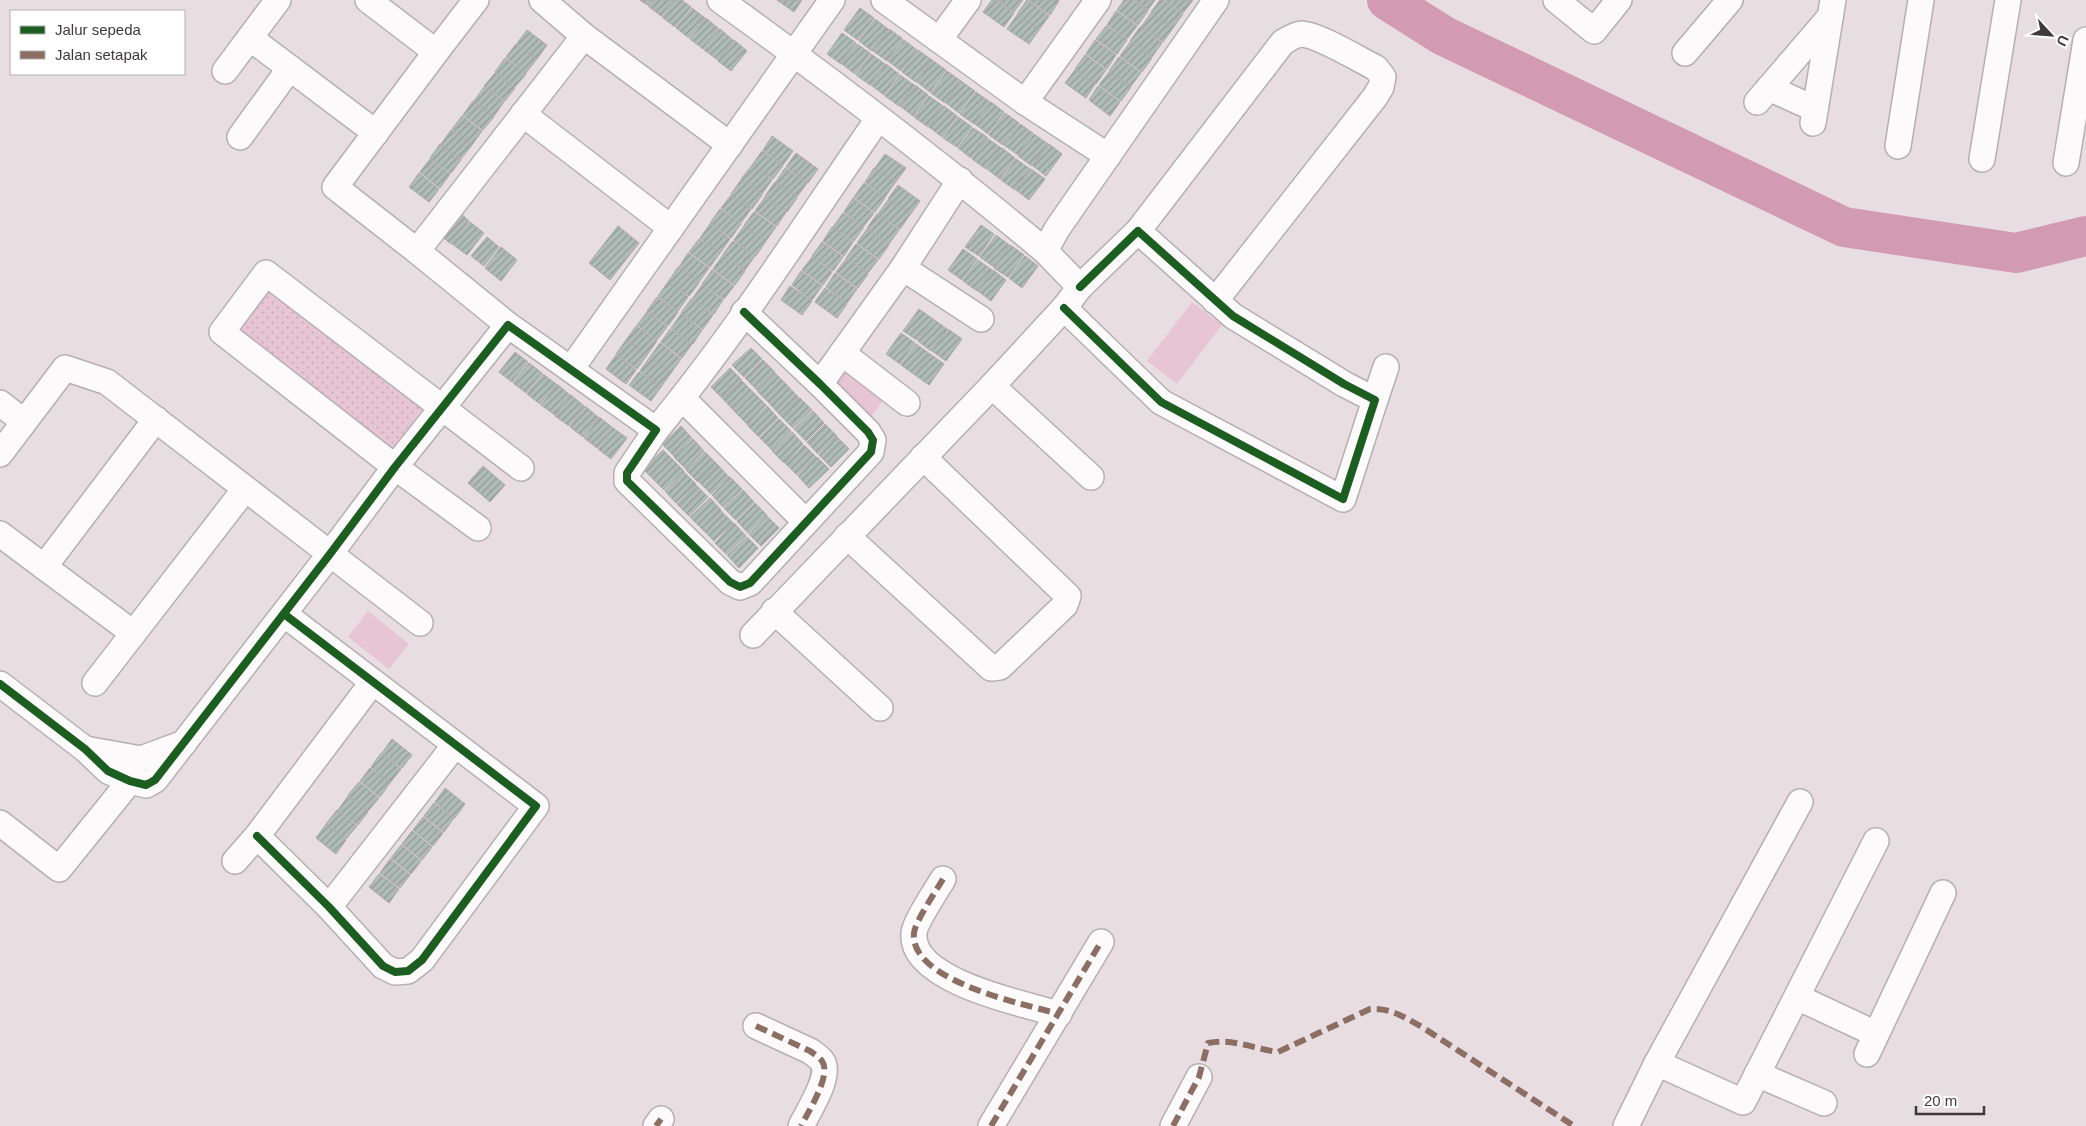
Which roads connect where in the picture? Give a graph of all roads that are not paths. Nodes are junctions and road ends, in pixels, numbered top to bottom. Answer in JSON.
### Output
{"nodes":[{"id":1,"x":278,"y":0,"type":"edge"},
{"id":2,"x":368,"y":0,"type":"edge"},
{"id":3,"x":476,"y":0,"type":"edge"},
{"id":4,"x":542,"y":0,"type":"edge"},
{"id":5,"x":720,"y":0,"type":"edge"},
{"id":6,"x":832,"y":0,"type":"edge"},
{"id":7,"x":884,"y":0,"type":"edge"},
{"id":8,"x":968,"y":0,"type":"edge"},
{"id":9,"x":1098,"y":0,"type":"edge"},
{"id":10,"x":1216,"y":0,"type":"edge"},
{"id":11,"x":1556,"y":0,"type":"edge"},
{"id":12,"x":1619,"y":0,"type":"edge"},
{"id":13,"x":1730,"y":0,"type":"edge"},
{"id":14,"x":1921,"y":0,"type":"edge"},
{"id":15,"x":2008,"y":0,"type":"edge"},
{"id":16,"x":1832,"y":8,"type":"edge"},
{"id":17,"x":584,"y":36,"type":"junction"},
{"id":18,"x":250,"y":38,"type":"junction"},
{"id":19,"x":939,"y":40,"type":"junction"},
{"id":20,"x":2086,"y":40,"type":"edge"},
{"id":21,"x":436,"y":52,"type":"junction"},
{"id":22,"x":1685,"y":53,"type":"dead end"},
{"id":23,"x":794,"y":54,"type":"junction"},
{"id":24,"x":290,"y":68,"type":"junction"},
{"id":25,"x":226,"y":71,"type":"dead end"},
{"id":26,"x":1025,"y":102,"type":"junction"},
{"id":27,"x":523,"y":114,"type":"junction"},
{"id":28,"x":878,"y":119,"type":"junction"},
{"id":29,"x":376,"y":133,"type":"junction"},
{"id":30,"x":240,"y":136,"type":"dead end"},
{"id":31,"x":730,"y":145,"type":"junction"},
{"id":32,"x":1898,"y":146,"type":"dead end"},
{"id":33,"x":1108,"y":156,"type":"junction"},
{"id":34,"x":1982,"y":159,"type":"dead end"},
{"id":35,"x":2066,"y":163,"type":"dead end"},
{"id":36,"x":960,"y":180,"type":"junction"},
{"id":37,"x":671,"y":228,"type":"junction"},
{"id":38,"x":1138,"y":231,"type":"junction"},
{"id":39,"x":417,"y":251,"type":"junction"},
{"id":40,"x":1045,"y":251,"type":"junction"},
{"id":41,"x":903,"y":268,"type":"junction"},
{"id":42,"x":1080,"y":287,"type":"junction"},
{"id":43,"x":1215,"y":301,"type":"junction"},
{"id":44,"x":1064,"y":308,"type":"junction"},
{"id":45,"x":744,"y":312,"type":"junction"},
{"id":46,"x":981,"y":319,"type":"dead end"},
{"id":47,"x":508,"y":325,"type":"junction"},
{"id":48,"x":842,"y":353,"type":"junction"},
{"id":49,"x":1386,"y":367,"type":"dead end"},
{"id":50,"x":571,"y":369,"type":"junction"},
{"id":51,"x":820,"y":384,"type":"junction"},
{"id":52,"x":992,"y":386,"type":"junction"},
{"id":53,"x":682,"y":398,"type":"junction"},
{"id":54,"x":1375,"y":400,"type":"junction"},
{"id":55,"x":0,"y":403,"type":"edge"},
{"id":56,"x":907,"y":403,"type":"dead end"},
{"id":57,"x":443,"y":409,"type":"junction"},
{"id":58,"x":156,"y":419,"type":"junction"},
{"id":59,"x":24,"y":422,"type":"junction"},
{"id":60,"x":656,"y":430,"type":"junction"},
{"id":61,"x":0,"y":454,"type":"edge"},
{"id":62,"x":923,"y":457,"type":"junction"},
{"id":63,"x":395,"y":466,"type":"junction"},
{"id":64,"x":521,"y":468,"type":"dead end"},
{"id":65,"x":1091,"y":477,"type":"dead end"},
{"id":66,"x":245,"y":489,"type":"junction"},
{"id":67,"x":806,"y":522,"type":"junction"},
{"id":68,"x":478,"y":528,"type":"dead end"},
{"id":69,"x":0,"y":534,"type":"edge"},
{"id":70,"x":847,"y":536,"type":"junction"},
{"id":71,"x":330,"y":554,"type":"junction"},
{"id":72,"x":44,"y":567,"type":"junction"},
{"id":73,"x":774,"y":611,"type":"junction"},
{"id":74,"x":284,"y":614,"type":"junction"},
{"id":75,"x":420,"y":623,"type":"dead end"},
{"id":76,"x":133,"y":633,"type":"junction"},
{"id":77,"x":753,"y":635,"type":"dead end"},
{"id":78,"x":95,"y":683,"type":"dead end"},
{"id":79,"x":372,"y":683,"type":"junction"},
{"id":80,"x":0,"y":684,"type":"edge"},
{"id":81,"x":880,"y":708,"type":"dead end"},
{"id":82,"x":184,"y":743,"type":"junction"},
{"id":83,"x":455,"y":745,"type":"junction"},
{"id":84,"x":85,"y":749,"type":"junction"},
{"id":85,"x":130,"y":781,"type":"junction"},
{"id":86,"x":1800,"y":802,"type":"dead end"},
{"id":87,"x":0,"y":823,"type":"edge"},
{"id":88,"x":257,"y":836,"type":"junction"},
{"id":89,"x":1876,"y":841,"type":"dead end"},
{"id":90,"x":235,"y":861,"type":"dead end"},
{"id":91,"x":943,"y":879,"type":"dead end"},
{"id":92,"x":1943,"y":893,"type":"dead end"},
{"id":93,"x":329,"y":907,"type":"junction"},
{"id":94,"x":1101,"y":942,"type":"dead end"},
{"id":95,"x":1797,"y":997,"type":"junction"},
{"id":96,"x":1059,"y":1014,"type":"junction"},
{"id":97,"x":756,"y":1026,"type":"dead end"},
{"id":98,"x":1657,"y":1063,"type":"junction"},
{"id":99,"x":1758,"y":1074,"type":"junction"},
{"id":100,"x":1199,"y":1077,"type":"dead end"},
{"id":101,"x":1824,"y":1103,"type":"dead end"},
{"id":102,"x":802,"y":1126,"type":"edge"},
{"id":103,"x":991,"y":1126,"type":"edge"},
{"id":104,"x":1173,"y":1126,"type":"edge"},
{"id":105,"x":1626,"y":1126,"type":"edge"}],
"edges":[{"from":1,"to":18,"type":"street"},
{"from":2,"to":21,"type":"street"},
{"from":3,"to":21,"type":"street"},
{"from":4,"to":17,"type":"street"},
{"from":5,"to":23,"type":"street"},
{"from":6,"to":23,"type":"street"},
{"from":7,"to":19,"type":"street"},
{"from":8,"to":19,"type":"street"},
{"from":9,"to":26,"type":"street"},
{"from":10,"to":33,"type":"street"},
{"from":11,"to":12,"type":"street"},
{"from":13,"to":22,"type":"street"},
{"from":14,"to":32,"type":"street"},
{"from":15,"to":34,"type":"street"},
{"from":16,"to":16,"type":"street"},
{"from":17,"to":27,"type":"street"},
{"from":17,"to":31,"type":"street"},
{"from":18,"to":24,"type":"street"},
{"from":18,"to":25,"type":"street"},
{"from":19,"to":26,"type":"street"},
{"from":20,"to":35,"type":"street"},
{"from":21,"to":29,"type":"street"},
{"from":23,"to":28,"type":"street"},
{"from":23,"to":31,"type":"street"},
{"from":24,"to":29,"type":"street"},
{"from":24,"to":30,"type":"street"},
{"from":26,"to":33,"type":"street"},
{"from":27,"to":37,"type":"street"},
{"from":27,"to":39,"type":"street"},
{"from":28,"to":36,"type":"street"},
{"from":28,"to":45,"type":"street"},
{"from":29,"to":39,"type":"street"},
{"from":31,"to":37,"type":"street"},
{"from":33,"to":40,"type":"street"},
{"from":36,"to":40,"type":"street"},
{"from":36,"to":41,"type":"street"},
{"from":37,"to":50,"type":"street"},
{"from":38,"to":42,"type":"street"},
{"from":38,"to":43,"type":"street"},
{"from":38,"to":43,"type":"street"},
{"from":39,"to":47,"type":"street"},
{"from":40,"to":42,"type":"street"},
{"from":41,"to":46,"type":"street"},
{"from":41,"to":48,"type":"street"},
{"from":42,"to":44,"type":"street"},
{"from":43,"to":54,"type":"street"},
{"from":44,"to":52,"type":"street"},
{"from":44,"to":54,"type":"street"},
{"from":45,"to":51,"type":"street"},
{"from":45,"to":53,"type":"street"},
{"from":47,"to":50,"type":"street"},
{"from":47,"to":57,"type":"street"},
{"from":48,"to":51,"type":"street"},
{"from":48,"to":56,"type":"street"},
{"from":49,"to":54,"type":"street"},
{"from":50,"to":60,"type":"street"},
{"from":51,"to":67,"type":"street"},
{"from":52,"to":62,"type":"street"},
{"from":52,"to":65,"type":"street"},
{"from":53,"to":60,"type":"street"},
{"from":53,"to":67,"type":"street"},
{"from":55,"to":59,"type":"street"},
{"from":57,"to":63,"type":"street"},
{"from":57,"to":63,"type":"street"},
{"from":57,"to":64,"type":"street"},
{"from":58,"to":59,"type":"street"},
{"from":58,"to":66,"type":"street"},
{"from":58,"to":72,"type":"street"},
{"from":59,"to":61,"type":"street"},
{"from":60,"to":67,"type":"street"},
{"from":62,"to":70,"type":"street"},
{"from":62,"to":70,"type":"street"},
{"from":63,"to":68,"type":"street"},
{"from":63,"to":71,"type":"street"},
{"from":66,"to":71,"type":"street"},
{"from":66,"to":76,"type":"street"},
{"from":69,"to":72,"type":"street"},
{"from":70,"to":73,"type":"street"},
{"from":71,"to":74,"type":"street"},
{"from":71,"to":75,"type":"street"},
{"from":72,"to":76,"type":"street"},
{"from":73,"to":77,"type":"street"},
{"from":73,"to":81,"type":"street"},
{"from":74,"to":79,"type":"street"},
{"from":74,"to":82,"type":"street"},
{"from":76,"to":78,"type":"street"},
{"from":79,"to":83,"type":"street"},
{"from":79,"to":88,"type":"street"},
{"from":80,"to":84,"type":"street"},
{"from":82,"to":84,"type":"street"},
{"from":82,"to":85,"type":"street"},
{"from":83,"to":93,"type":"street"},
{"from":83,"to":93,"type":"street"},
{"from":84,"to":85,"type":"street"},
{"from":85,"to":87,"type":"street"},
{"from":86,"to":98,"type":"street"},
{"from":88,"to":90,"type":"street"},
{"from":88,"to":93,"type":"street"},
{"from":89,"to":95,"type":"street"},
{"from":91,"to":96,"type":"street"},
{"from":92,"to":95,"type":"street"},
{"from":94,"to":96,"type":"street"},
{"from":95,"to":99,"type":"street"},
{"from":96,"to":103,"type":"street"},
{"from":97,"to":102,"type":"street"},
{"from":98,"to":99,"type":"street"},
{"from":98,"to":105,"type":"street"},
{"from":99,"to":101,"type":"street"},
{"from":100,"to":104,"type":"street"}]}
